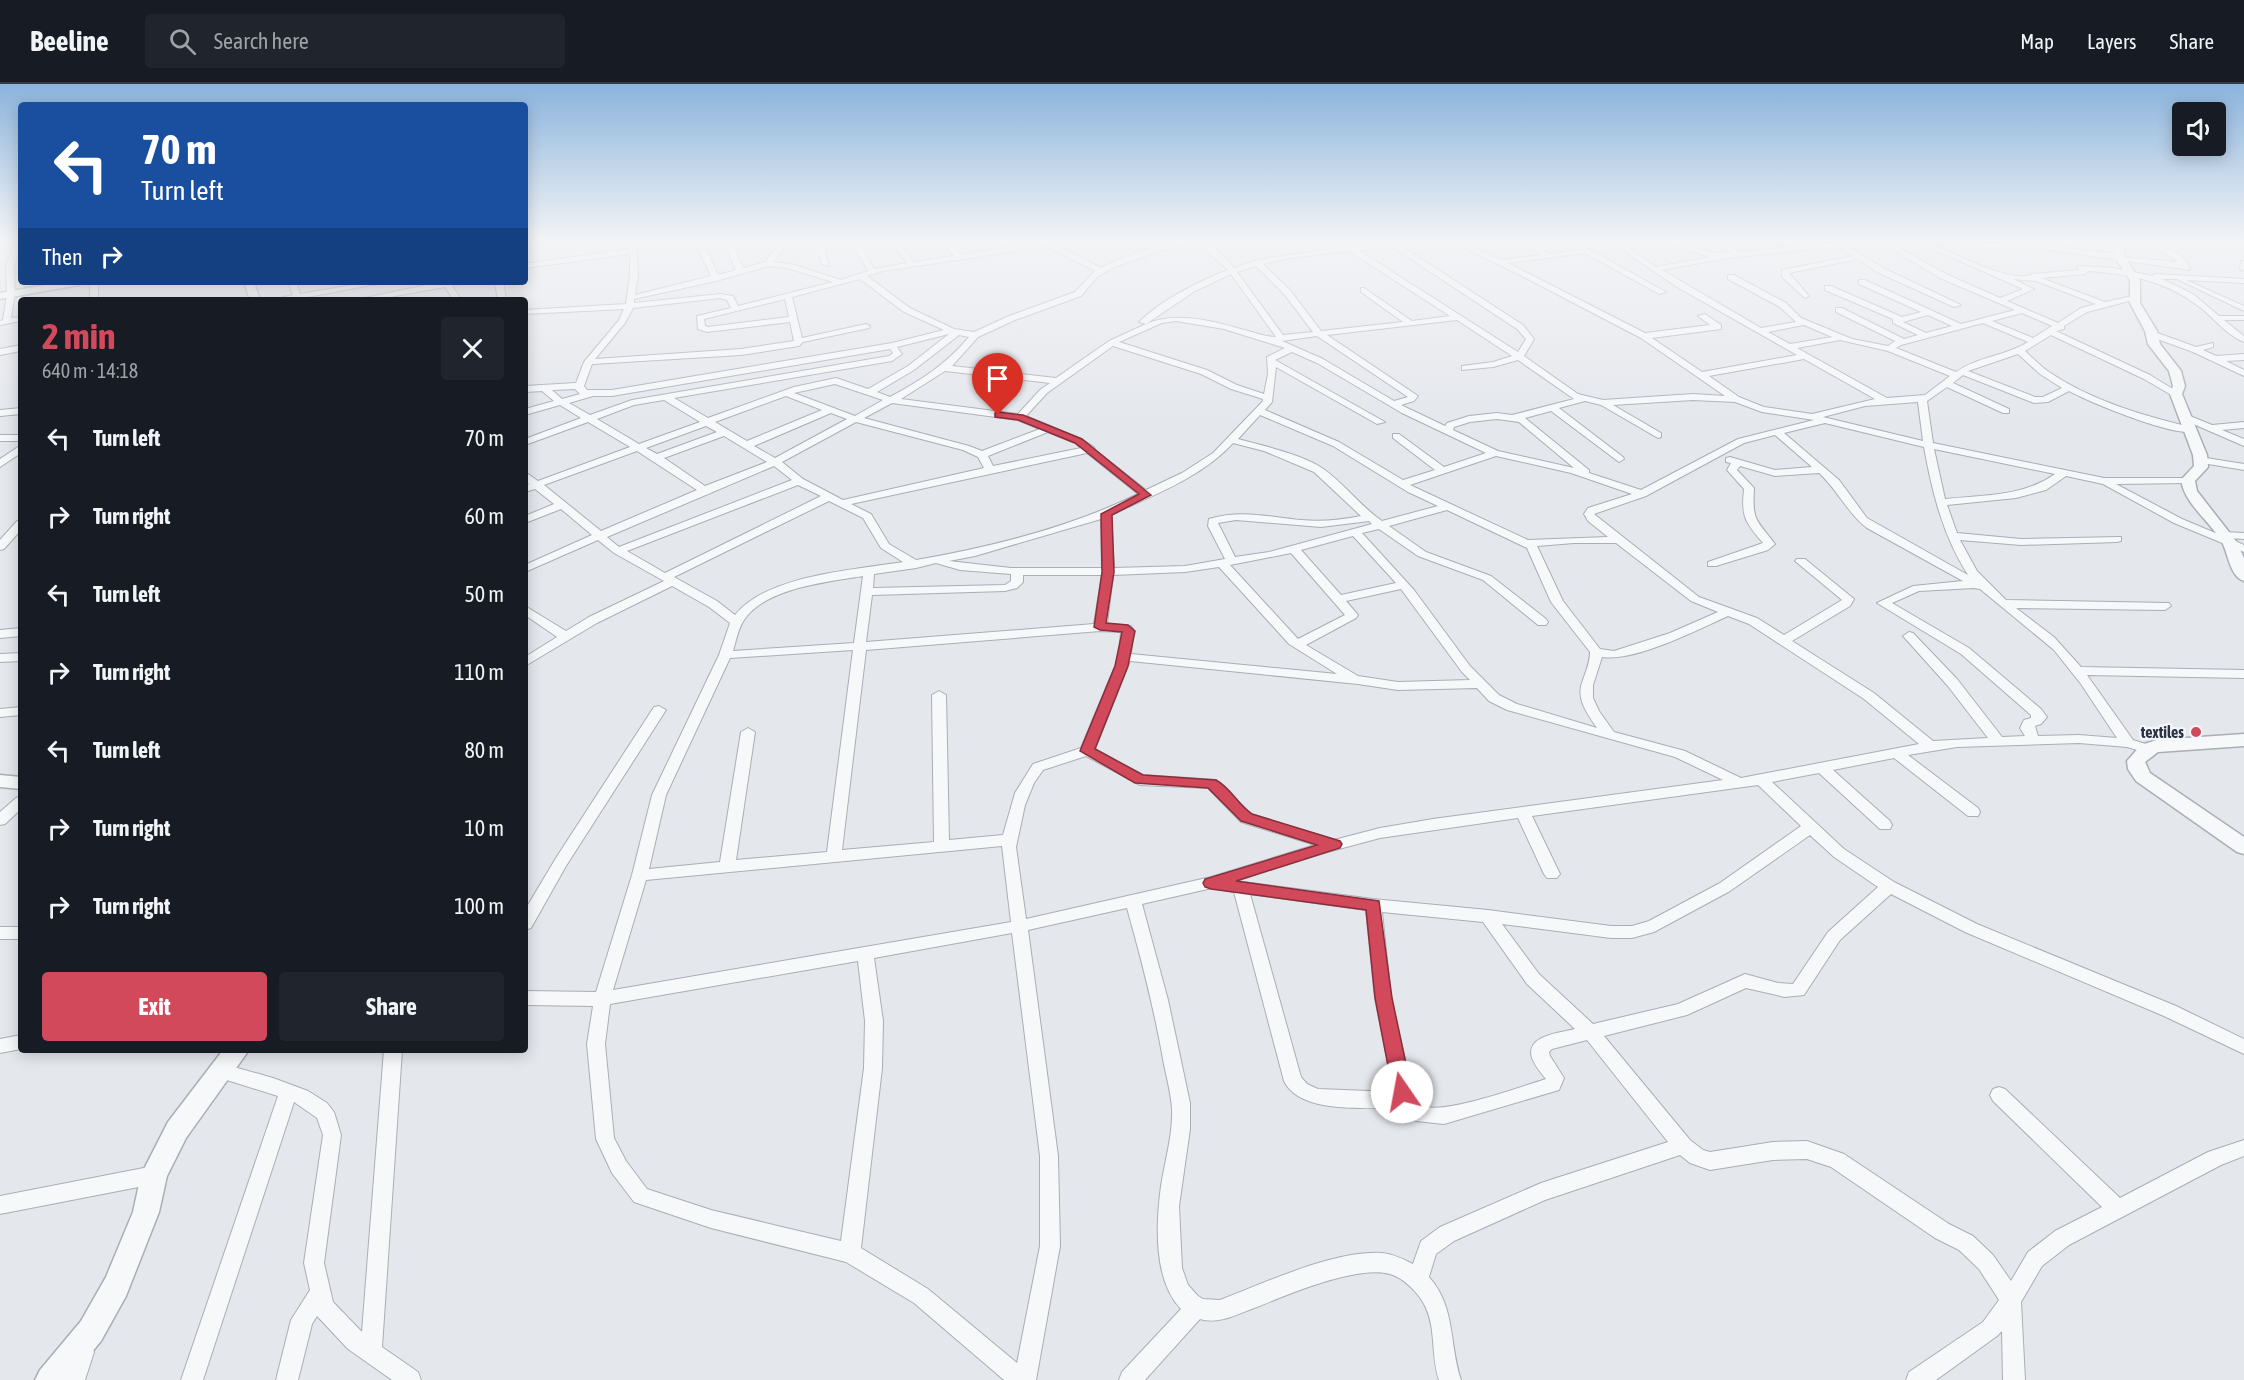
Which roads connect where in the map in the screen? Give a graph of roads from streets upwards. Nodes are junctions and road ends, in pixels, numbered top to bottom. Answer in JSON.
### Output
{"nodes":[{"id":1,"x":9,"y":302,"type":"edge"},
{"id":2,"x":626,"y":302,"type":"edge"},
{"id":3,"x":631,"y":302,"type":"edge"},
{"id":4,"x":732,"y":302,"type":"edge"},
{"id":5,"x":758,"y":302,"type":"edge"},
{"id":6,"x":790,"y":302,"type":"edge"},
{"id":7,"x":897,"y":302,"type":"edge"},
{"id":8,"x":1055,"y":302,"type":"edge"},
{"id":9,"x":1174,"y":302,"type":"edge"},
{"id":10,"x":1253,"y":302,"type":"edge"},
{"id":11,"x":1295,"y":302,"type":"edge"},
{"id":12,"x":1382,"y":302,"type":"edge"},
{"id":13,"x":1432,"y":302,"type":"edge"},
{"id":14,"x":1482,"y":302,"type":"edge"},
{"id":15,"x":1579,"y":302,"type":"edge"},
{"id":16,"x":1710,"y":302,"type":"edge"},
{"id":17,"x":1778,"y":302,"type":"edge"},
{"id":18,"x":1862,"y":302,"type":"edge"},
{"id":19,"x":1908,"y":302,"type":"edge"},
{"id":20,"x":1952,"y":302,"type":"edge"},
{"id":21,"x":2004,"y":302,"type":"edge"},
{"id":22,"x":2098,"y":302,"type":"edge"},
{"id":23,"x":2114,"y":302,"type":"edge"},
{"id":24,"x":2135,"y":302,"type":"edge"},
{"id":25,"x":2199,"y":302,"type":"edge"},
{"id":26,"x":2230,"y":302,"type":"edge"},
{"id":27,"x":1957,"y":305,"type":"dead end"},
{"id":28,"x":2105,"y":305,"type":"junction"},
{"id":29,"x":735,"y":308,"type":"junction"},
{"id":30,"x":2244,"y":309,"type":"edge"},
{"id":31,"x":1839,"y":310,"type":"dead end"},
{"id":32,"x":2024,"y":310,"type":"junction"},
{"id":33,"x":528,"y":312,"type":"edge"},
{"id":34,"x":1929,"y":312,"type":"junction"},
{"id":35,"x":1702,"y":316,"type":"dead end"},
{"id":36,"x":1456,"y":318,"type":"junction"},
{"id":37,"x":2215,"y":318,"type":"junction"},
{"id":38,"x":2244,"y":318,"type":"edge"},
{"id":39,"x":793,"y":319,"type":"junction"},
{"id":40,"x":1900,"y":319,"type":"junction"},
{"id":41,"x":18,"y":320,"type":"edge"},
{"id":42,"x":1985,"y":321,"type":"junction"},
{"id":43,"x":3,"y":322,"type":"edge"},
{"id":44,"x":1804,"y":323,"type":"junction"},
{"id":45,"x":1412,"y":324,"type":"junction"},
{"id":46,"x":1866,"y":324,"type":"junction"},
{"id":47,"x":866,"y":326,"type":"dead end"},
{"id":48,"x":1961,"y":327,"type":"junction"},
{"id":49,"x":2061,"y":327,"type":"junction"},
{"id":50,"x":955,"y":331,"type":"junction"},
{"id":51,"x":1758,"y":332,"type":"junction"},
{"id":52,"x":1831,"y":332,"type":"junction"},
{"id":53,"x":2052,"y":332,"type":"junction"},
{"id":54,"x":1130,"y":333,"type":"junction"},
{"id":55,"x":1319,"y":334,"type":"junction"},
{"id":56,"x":2152,"y":334,"type":"junction"},
{"id":57,"x":975,"y":335,"type":"junction"},
{"id":58,"x":1644,"y":336,"type":"junction"},
{"id":59,"x":1926,"y":336,"type":"junction"},
{"id":60,"x":1843,"y":337,"type":"junction"},
{"id":61,"x":2244,"y":339,"type":"edge"},
{"id":62,"x":1278,"y":340,"type":"junction"},
{"id":63,"x":798,"y":342,"type":"junction"},
{"id":64,"x":1903,"y":342,"type":"junction"},
{"id":65,"x":2036,"y":342,"type":"junction"},
{"id":66,"x":1112,"y":343,"type":"junction"},
{"id":67,"x":2210,"y":345,"type":"dead end"},
{"id":68,"x":892,"y":346,"type":"junction"},
{"id":69,"x":1788,"y":347,"type":"junction"},
{"id":70,"x":18,"y":349,"type":"edge"},
{"id":71,"x":1291,"y":349,"type":"junction"},
{"id":72,"x":1890,"y":349,"type":"junction"},
{"id":73,"x":2196,"y":350,"type":"junction"},
{"id":74,"x":2019,"y":351,"type":"junction"},
{"id":75,"x":0,"y":352,"type":"edge"},
{"id":76,"x":1518,"y":356,"type":"junction"},
{"id":77,"x":1806,"y":356,"type":"junction"},
{"id":78,"x":822,"y":357,"type":"junction"},
{"id":79,"x":2244,"y":357,"type":"edge"},
{"id":80,"x":812,"y":358,"type":"junction"},
{"id":81,"x":2216,"y":359,"type":"junction"},
{"id":82,"x":1269,"y":360,"type":"junction"},
{"id":83,"x":588,"y":362,"type":"junction"},
{"id":84,"x":943,"y":368,"type":"junction"},
{"id":85,"x":1465,"y":368,"type":"dead end"},
{"id":86,"x":829,"y":369,"type":"junction"},
{"id":87,"x":673,"y":370,"type":"junction"},
{"id":88,"x":2244,"y":373,"type":"edge"},
{"id":89,"x":1960,"y":374,"type":"junction"},
{"id":90,"x":1700,"y":375,"type":"junction"},
{"id":91,"x":836,"y":381,"type":"junction"},
{"id":92,"x":1058,"y":381,"type":"junction"},
{"id":93,"x":1947,"y":384,"type":"junction"},
{"id":94,"x":579,"y":386,"type":"junction"},
{"id":95,"x":2070,"y":387,"type":"junction"},
{"id":96,"x":528,"y":389,"type":"edge"},
{"id":97,"x":545,"y":389,"type":"junction"},
{"id":98,"x":630,"y":390,"type":"junction"},
{"id":99,"x":870,"y":392,"type":"junction"},
{"id":100,"x":786,"y":393,"type":"junction"},
{"id":101,"x":2176,"y":393,"type":"junction"},
{"id":102,"x":590,"y":394,"type":"junction"},
{"id":103,"x":665,"y":398,"type":"junction"},
{"id":104,"x":1268,"y":398,"type":"junction"},
{"id":105,"x":1922,"y":398,"type":"junction"},
{"id":106,"x":1583,"y":399,"type":"junction"},
{"id":107,"x":1736,"y":399,"type":"junction"},
{"id":108,"x":891,"y":400,"type":"junction"},
{"id":109,"x":1883,"y":400,"type":"junction"},
{"id":110,"x":559,"y":401,"type":"junction"},
{"id":111,"x":632,"y":403,"type":"junction"},
{"id":112,"x":1393,"y":404,"type":"junction"},
{"id":113,"x":1603,"y":404,"type":"junction"},
{"id":114,"x":1551,"y":407,"type":"junction"},
{"id":115,"x":830,"y":410,"type":"junction"},
{"id":116,"x":18,"y":411,"type":"edge"},
{"id":117,"x":528,"y":411,"type":"edge"},
{"id":118,"x":1260,"y":411,"type":"junction"},
{"id":119,"x":2006,"y":411,"type":"dead end"},
{"id":120,"x":0,"y":413,"type":"edge"},
{"id":121,"x":1020,"y":417,"type":"junction"},
{"id":122,"x":1513,"y":417,"type":"junction"},
{"id":123,"x":1819,"y":418,"type":"junction"},
{"id":124,"x":590,"y":419,"type":"junction"},
{"id":125,"x":855,"y":419,"type":"junction"},
{"id":126,"x":709,"y":422,"type":"junction"},
{"id":127,"x":1380,"y":422,"type":"dead end"},
{"id":128,"x":2189,"y":424,"type":"junction"},
{"id":129,"x":2244,"y":425,"type":"edge"},
{"id":130,"x":2211,"y":428,"type":"junction"},
{"id":131,"x":1047,"y":429,"type":"junction"},
{"id":132,"x":1776,"y":431,"type":"junction"},
{"id":133,"x":726,"y":432,"type":"junction"},
{"id":134,"x":1447,"y":432,"type":"junction"},
{"id":135,"x":1658,"y":435,"type":"dead end"},
{"id":136,"x":1396,"y":436,"type":"dead end"},
{"id":137,"x":0,"y":438,"type":"edge"},
{"id":138,"x":18,"y":438,"type":"edge"},
{"id":139,"x":528,"y":440,"type":"edge"},
{"id":140,"x":1231,"y":440,"type":"junction"},
{"id":141,"x":2244,"y":443,"type":"edge"},
{"id":142,"x":747,"y":445,"type":"junction"},
{"id":143,"x":1927,"y":445,"type":"junction"},
{"id":144,"x":639,"y":447,"type":"junction"},
{"id":145,"x":18,"y":449,"type":"edge"},
{"id":146,"x":1091,"y":449,"type":"junction"},
{"id":147,"x":18,"y":450,"type":"edge"},
{"id":148,"x":0,"y":451,"type":"edge"},
{"id":149,"x":1495,"y":453,"type":"junction"},
{"id":150,"x":982,"y":455,"type":"junction"},
{"id":151,"x":1714,"y":455,"type":"junction"},
{"id":152,"x":656,"y":458,"type":"junction"},
{"id":153,"x":1618,"y":459,"type":"dead end"},
{"id":154,"x":2200,"y":460,"type":"junction"},
{"id":155,"x":775,"y":462,"type":"junction"},
{"id":156,"x":1737,"y":462,"type":"junction"},
{"id":157,"x":0,"y":464,"type":"edge"},
{"id":158,"x":2244,"y":467,"type":"edge"},
{"id":159,"x":989,"y":469,"type":"junction"},
{"id":160,"x":1819,"y":470,"type":"junction"},
{"id":161,"x":1443,"y":471,"type":"junction"},
{"id":162,"x":2064,"y":473,"type":"junction"},
{"id":163,"x":1589,"y":476,"type":"junction"},
{"id":164,"x":528,"y":477,"type":"edge"},
{"id":165,"x":2188,"y":480,"type":"junction"},
{"id":166,"x":799,"y":481,"type":"junction"},
{"id":167,"x":2104,"y":482,"type":"junction"},
{"id":168,"x":537,"y":484,"type":"junction"},
{"id":169,"x":1402,"y":484,"type":"junction"},
{"id":170,"x":528,"y":488,"type":"edge"},
{"id":171,"x":705,"y":491,"type":"junction"},
{"id":172,"x":1642,"y":494,"type":"junction"},
{"id":173,"x":1146,"y":495,"type":"junction"},
{"id":174,"x":828,"y":497,"type":"junction"},
{"id":175,"x":1943,"y":502,"type":"junction"},
{"id":176,"x":842,"y":503,"type":"junction"},
{"id":177,"x":562,"y":505,"type":"junction"},
{"id":178,"x":1451,"y":506,"type":"junction"},
{"id":179,"x":1106,"y":514,"type":"junction"},
{"id":180,"x":1370,"y":518,"type":"junction"},
{"id":181,"x":528,"y":519,"type":"edge"},
{"id":182,"x":18,"y":526,"type":"edge"},
{"id":183,"x":1381,"y":526,"type":"junction"},
{"id":184,"x":1356,"y":533,"type":"junction"},
{"id":185,"x":599,"y":536,"type":"junction"},
{"id":186,"x":1953,"y":536,"type":"junction"},
{"id":187,"x":2244,"y":536,"type":"edge"},
{"id":188,"x":4,"y":538,"type":"edge"},
{"id":189,"x":2227,"y":538,"type":"junction"},
{"id":190,"x":2116,"y":539,"type":"dead end"},
{"id":191,"x":1618,"y":540,"type":"junction"},
{"id":192,"x":1529,"y":543,"type":"junction"},
{"id":193,"x":0,"y":547,"type":"edge"},
{"id":194,"x":1294,"y":549,"type":"junction"},
{"id":195,"x":2244,"y":549,"type":"edge"},
{"id":196,"x":618,"y":551,"type":"junction"},
{"id":197,"x":1801,"y":561,"type":"dead end"},
{"id":198,"x":937,"y":562,"type":"junction"},
{"id":199,"x":1227,"y":563,"type":"junction"},
{"id":200,"x":916,"y":564,"type":"junction"},
{"id":201,"x":1712,"y":564,"type":"dead end"},
{"id":202,"x":528,"y":568,"type":"edge"},
{"id":203,"x":869,"y":571,"type":"junction"},
{"id":204,"x":1017,"y":571,"type":"junction"},
{"id":205,"x":1108,"y":572,"type":"junction"},
{"id":206,"x":2243,"y":572,"type":"edge"},
{"id":207,"x":668,"y":580,"type":"junction"},
{"id":208,"x":1404,"y":585,"type":"junction"},
{"id":209,"x":1981,"y":587,"type":"junction"},
{"id":210,"x":866,"y":592,"type":"junction"},
{"id":211,"x":1339,"y":599,"type":"junction"},
{"id":212,"x":2004,"y":604,"type":"junction"},
{"id":213,"x":2165,"y":606,"type":"dead end"},
{"id":214,"x":1729,"y":611,"type":"junction"},
{"id":215,"x":528,"y":612,"type":"edge"},
{"id":216,"x":736,"y":622,"type":"junction"},
{"id":217,"x":1542,"y":622,"type":"dead end"},
{"id":218,"x":1100,"y":627,"type":"junction"},
{"id":219,"x":18,"y":633,"type":"edge"},
{"id":220,"x":0,"y":634,"type":"edge"},
{"id":221,"x":1909,"y":636,"type":"dead end"},
{"id":222,"x":566,"y":637,"type":"junction"},
{"id":223,"x":1783,"y":641,"type":"junction"},
{"id":224,"x":1298,"y":644,"type":"junction"},
{"id":225,"x":858,"y":646,"type":"junction"},
{"id":226,"x":1596,"y":652,"type":"junction"},
{"id":227,"x":725,"y":655,"type":"junction"},
{"id":228,"x":18,"y":657,"type":"edge"},
{"id":229,"x":1125,"y":657,"type":"junction"},
{"id":230,"x":0,"y":658,"type":"edge"},
{"id":231,"x":528,"y":660,"type":"edge"},
{"id":232,"x":2076,"y":671,"type":"junction"},
{"id":233,"x":2244,"y":674,"type":"edge"},
{"id":234,"x":1358,"y":680,"type":"junction"},
{"id":235,"x":1479,"y":684,"type":"junction"},
{"id":236,"x":939,"y":695,"type":"dead end"},
{"id":237,"x":659,"y":710,"type":"dead end"},
{"id":238,"x":18,"y":711,"type":"edge"},
{"id":239,"x":0,"y":713,"type":"edge"},
{"id":240,"x":748,"y":732,"type":"dead end"},
{"id":241,"x":1610,"y":736,"type":"junction"},
{"id":242,"x":2033,"y":740,"type":"junction"},
{"id":243,"x":2244,"y":740,"type":"edge"},
{"id":244,"x":1998,"y":741,"type":"junction"},
{"id":245,"x":2128,"y":743,"type":"junction"},
{"id":246,"x":1930,"y":746,"type":"junction"},
{"id":247,"x":2147,"y":749,"type":"junction"},
{"id":248,"x":1087,"y":751,"type":"junction"},
{"id":249,"x":1897,"y":753,"type":"junction"},
{"id":250,"x":1823,"y":769,"type":"junction"},
{"id":251,"x":1761,"y":780,"type":"junction"},
{"id":252,"x":1738,"y":782,"type":"junction"},
{"id":253,"x":18,"y":804,"type":"edge"},
{"id":254,"x":1523,"y":812,"type":"junction"},
{"id":255,"x":1973,"y":812,"type":"dead end"},
{"id":256,"x":0,"y":820,"type":"edge"},
{"id":257,"x":1885,"y":825,"type":"dead end"},
{"id":258,"x":1809,"y":828,"type":"junction"},
{"id":259,"x":1010,"y":840,"type":"junction"},
{"id":260,"x":1334,"y":844,"type":"junction"},
{"id":261,"x":942,"y":847,"type":"junction"},
{"id":262,"x":2244,"y":847,"type":"edge"},
{"id":263,"x":834,"y":857,"type":"junction"},
{"id":264,"x":727,"y":867,"type":"junction"},
{"id":265,"x":1552,"y":874,"type":"dead end"},
{"id":266,"x":640,"y":875,"type":"junction"},
{"id":267,"x":1211,"y":883,"type":"junction"},
{"id":268,"x":1889,"y":886,"type":"junction"},
{"id":269,"x":1240,"y":887,"type":"junction"},
{"id":270,"x":1134,"y":900,"type":"junction"},
{"id":271,"x":1373,"y":905,"type":"junction"},
{"id":272,"x":1488,"y":916,"type":"junction"},
{"id":273,"x":528,"y":919,"type":"edge"},
{"id":274,"x":1020,"y":926,"type":"junction"},
{"id":275,"x":0,"y":933,"type":"edge"},
{"id":276,"x":18,"y":933,"type":"edge"},
{"id":277,"x":865,"y":954,"type":"junction"},
{"id":278,"x":528,"y":998,"type":"edge"},
{"id":279,"x":602,"y":999,"type":"junction"},
{"id":280,"x":1590,"y":1032,"type":"junction"},
{"id":281,"x":18,"y":1043,"type":"edge"},
{"id":282,"x":0,"y":1046,"type":"edge"},
{"id":283,"x":2244,"y":1047,"type":"edge"},
{"id":284,"x":234,"y":1053,"type":"edge"},
{"id":285,"x":393,"y":1053,"type":"edge"},
{"id":286,"x":219,"y":1071,"type":"junction"},
{"id":287,"x":288,"y":1092,"type":"junction"},
{"id":288,"x":1999,"y":1095,"type":"dead end"},
{"id":289,"x":1407,"y":1100,"type":"junction"},
{"id":290,"x":1683,"y":1146,"type":"junction"},
{"id":291,"x":2244,"y":1148,"type":"edge"},
{"id":292,"x":154,"y":1175,"type":"junction"},
{"id":293,"x":0,"y":1205,"type":"edge"},
{"id":294,"x":2118,"y":1209,"type":"junction"},
{"id":295,"x":850,"y":1253,"type":"junction"},
{"id":296,"x":1418,"y":1279,"type":"junction"},
{"id":297,"x":320,"y":1292,"type":"junction"},
{"id":298,"x":2011,"y":1300,"type":"junction"},
{"id":299,"x":1195,"y":1309,"type":"junction"},
{"id":300,"x":91,"y":1331,"type":"junction"},
{"id":301,"x":371,"y":1352,"type":"junction"},
{"id":302,"x":50,"y":1380,"type":"edge"},
{"id":303,"x":74,"y":1380,"type":"edge"},
{"id":304,"x":192,"y":1380,"type":"edge"},
{"id":305,"x":287,"y":1380,"type":"edge"},
{"id":306,"x":410,"y":1380,"type":"edge"},
{"id":307,"x":1023,"y":1380,"type":"edge"},
{"id":308,"x":1130,"y":1380,"type":"edge"},
{"id":309,"x":1450,"y":1380,"type":"edge"},
{"id":310,"x":1917,"y":1380,"type":"edge"},
{"id":311,"x":2014,"y":1380,"type":"edge"}],
"edges":[{"from":1,"to":43,"type":"street"},
{"from":2,"to":33,"type":"street"},
{"from":3,"to":83,"type":"street"},
{"from":4,"to":29,"type":"street"},
{"from":5,"to":29,"type":"street"},
{"from":6,"to":39,"type":"street"},
{"from":7,"to":50,"type":"street"},
{"from":8,"to":57,"type":"street"},
{"from":9,"to":54,"type":"street"},
{"from":10,"to":62,"type":"street"},
{"from":11,"to":55,"type":"street"},
{"from":12,"to":45,"type":"street"},
{"from":13,"to":36,"type":"street"},
{"from":14,"to":76,"type":"street"},
{"from":15,"to":58,"type":"street"},
{"from":16,"to":51,"type":"street"},
{"from":17,"to":44,"type":"street"},
{"from":18,"to":40,"type":"street"},
{"from":19,"to":34,"type":"street"},
{"from":20,"to":27,"type":"street"},
{"from":21,"to":32,"type":"street"},
{"from":22,"to":28,"type":"street"},
{"from":23,"to":28,"type":"street"},
{"from":24,"to":56,"type":"street"},
{"from":25,"to":37,"type":"street"},
{"from":26,"to":30,"type":"street"},
{"from":28,"to":49,"type":"street"},
{"from":29,"to":39,"type":"street"},
{"from":31,"to":46,"type":"street"},
{"from":32,"to":42,"type":"street"},
{"from":32,"to":49,"type":"street"},
{"from":34,"to":40,"type":"street"},
{"from":34,"to":48,"type":"street"},
{"from":35,"to":58,"type":"street"},
{"from":36,"to":45,"type":"street"},
{"from":36,"to":76,"type":"street"},
{"from":37,"to":38,"type":"street"},
{"from":37,"to":61,"type":"street"},
{"from":39,"to":63,"type":"street"},
{"from":40,"to":59,"type":"street"},
{"from":41,"to":43,"type":"street"},
{"from":42,"to":48,"type":"street"},
{"from":42,"to":65,"type":"street"},
{"from":44,"to":51,"type":"street"},
{"from":44,"to":52,"type":"street"},
{"from":45,"to":55,"type":"street"},
{"from":46,"to":52,"type":"street"},
{"from":46,"to":64,"type":"street"},
{"from":47,"to":63,"type":"street"},
{"from":48,"to":59,"type":"street"},
{"from":49,"to":53,"type":"street"},
{"from":50,"to":57,"type":"street"},
{"from":50,"to":68,"type":"street"},
{"from":50,"to":99,"type":"street"},
{"from":51,"to":69,"type":"street"},
{"from":52,"to":60,"type":"street"},
{"from":53,"to":65,"type":"street"},
{"from":53,"to":101,"type":"street"},
{"from":54,"to":62,"type":"street"},
{"from":54,"to":66,"type":"street"},
{"from":55,"to":62,"type":"street"},
{"from":55,"to":112,"type":"street"},
{"from":56,"to":73,"type":"street"},
{"from":56,"to":101,"type":"street"},
{"from":57,"to":84,"type":"street"},
{"from":58,"to":90,"type":"street"},
{"from":59,"to":64,"type":"street"},
{"from":60,"to":69,"type":"street"},
{"from":60,"to":72,"type":"street"},
{"from":62,"to":71,"type":"street"},
{"from":63,"to":80,"type":"street"},
{"from":63,"to":87,"type":"street"},
{"from":64,"to":72,"type":"street"},
{"from":65,"to":74,"type":"street"},
{"from":66,"to":92,"type":"street"},
{"from":66,"to":104,"type":"street"},
{"from":67,"to":73,"type":"street"},
{"from":68,"to":78,"type":"street"},
{"from":68,"to":86,"type":"street"},
{"from":69,"to":77,"type":"street"},
{"from":70,"to":75,"type":"street"},
{"from":71,"to":82,"type":"street"},
{"from":71,"to":112,"type":"street"},
{"from":72,"to":89,"type":"street"},
{"from":73,"to":81,"type":"street"},
{"from":74,"to":89,"type":"street"},
{"from":74,"to":95,"type":"street"},
{"from":76,"to":85,"type":"street"},
{"from":76,"to":106,"type":"street"},
{"from":77,"to":90,"type":"street"},
{"from":77,"to":109,"type":"street"},
{"from":78,"to":80,"type":"street"},
{"from":78,"to":86,"type":"street"},
{"from":79,"to":81,"type":"street"},
{"from":80,"to":87,"type":"street"},
{"from":81,"to":88,"type":"street"},
{"from":82,"to":104,"type":"street"},
{"from":82,"to":127,"type":"street"},
{"from":83,"to":87,"type":"street"},
{"from":83,"to":94,"type":"street"},
{"from":84,"to":92,"type":"street"},
{"from":84,"to":108,"type":"street"},
{"from":86,"to":91,"type":"street"},
{"from":86,"to":103,"type":"street"},
{"from":87,"to":98,"type":"street"},
{"from":89,"to":93,"type":"street"},
{"from":89,"to":95,"type":"street"},
{"from":90,"to":107,"type":"street"},
{"from":91,"to":99,"type":"street"},
{"from":91,"to":100,"type":"street"},
{"from":92,"to":121,"type":"street"},
{"from":93,"to":105,"type":"street"},
{"from":93,"to":119,"type":"street"},
{"from":94,"to":97,"type":"street"},
{"from":94,"to":102,"type":"street"},
{"from":95,"to":128,"type":"street"},
{"from":96,"to":97,"type":"street"},
{"from":97,"to":110,"type":"street"},
{"from":98,"to":102,"type":"street"},
{"from":98,"to":111,"type":"street"},
{"from":99,"to":108,"type":"street"},
{"from":100,"to":115,"type":"street"},
{"from":100,"to":126,"type":"street"},
{"from":101,"to":128,"type":"street"},
{"from":102,"to":110,"type":"street"},
{"from":103,"to":111,"type":"street"},
{"from":103,"to":126,"type":"street"},
{"from":104,"to":118,"type":"street"},
{"from":105,"to":109,"type":"street"},
{"from":105,"to":143,"type":"street"},
{"from":106,"to":113,"type":"street"},
{"from":106,"to":114,"type":"street"},
{"from":107,"to":113,"type":"street"},
{"from":107,"to":123,"type":"street"},
{"from":108,"to":121,"type":"street"},
{"from":108,"to":125,"type":"street"},
{"from":109,"to":123,"type":"street"},
{"from":110,"to":117,"type":"street"},
{"from":110,"to":124,"type":"street"},
{"from":111,"to":124,"type":"street"},
{"from":112,"to":134,"type":"street"},
{"from":113,"to":135,"type":"street"},
{"from":114,"to":122,"type":"street"},
{"from":114,"to":153,"type":"street"},
{"from":115,"to":125,"type":"street"},
{"from":115,"to":142,"type":"street"},
{"from":116,"to":120,"type":"street"},
{"from":118,"to":140,"type":"street"},
{"from":118,"to":169,"type":"street"},
{"from":121,"to":131,"type":"street"},
{"from":122,"to":134,"type":"street"},
{"from":122,"to":163,"type":"street"},
{"from":123,"to":132,"type":"street"},
{"from":123,"to":143,"type":"street"},
{"from":124,"to":139,"type":"street"},
{"from":124,"to":144,"type":"street"},
{"from":125,"to":150,"type":"street"},
{"from":125,"to":155,"type":"street"},
{"from":126,"to":133,"type":"street"},
{"from":126,"to":144,"type":"street"},
{"from":128,"to":130,"type":"street"},
{"from":128,"to":154,"type":"street"},
{"from":129,"to":130,"type":"street"},
{"from":130,"to":141,"type":"street"},
{"from":131,"to":146,"type":"street"},
{"from":131,"to":150,"type":"street"},
{"from":132,"to":151,"type":"street"},
{"from":132,"to":160,"type":"street"},
{"from":133,"to":142,"type":"street"},
{"from":133,"to":152,"type":"street"},
{"from":134,"to":149,"type":"street"},
{"from":136,"to":161,"type":"street"},
{"from":137,"to":138,"type":"street"},
{"from":140,"to":173,"type":"street"},
{"from":140,"to":180,"type":"street"},
{"from":142,"to":155,"type":"street"},
{"from":143,"to":162,"type":"street"},
{"from":143,"to":175,"type":"street"},
{"from":144,"to":152,"type":"street"},
{"from":144,"to":168,"type":"street"},
{"from":145,"to":148,"type":"street"},
{"from":146,"to":159,"type":"street"},
{"from":146,"to":173,"type":"street"},
{"from":147,"to":157,"type":"street"},
{"from":149,"to":161,"type":"street"},
{"from":149,"to":163,"type":"street"},
{"from":150,"to":159,"type":"street"},
{"from":151,"to":156,"type":"street"},
{"from":151,"to":172,"type":"street"},
{"from":152,"to":171,"type":"street"},
{"from":154,"to":158,"type":"street"},
{"from":154,"to":165,"type":"street"},
{"from":155,"to":166,"type":"street"},
{"from":155,"to":171,"type":"street"},
{"from":156,"to":160,"type":"street"},
{"from":156,"to":201,"type":"street"},
{"from":159,"to":176,"type":"street"},
{"from":160,"to":209,"type":"street"},
{"from":161,"to":169,"type":"street"},
{"from":162,"to":167,"type":"street"},
{"from":162,"to":175,"type":"street"},
{"from":163,"to":172,"type":"street"},
{"from":164,"to":168,"type":"street"},
{"from":165,"to":167,"type":"street"},
{"from":165,"to":189,"type":"street"},
{"from":166,"to":174,"type":"street"},
{"from":166,"to":196,"type":"street"},
{"from":167,"to":189,"type":"street"},
{"from":168,"to":170,"type":"street"},
{"from":168,"to":177,"type":"street"},
{"from":169,"to":178,"type":"street"},
{"from":171,"to":185,"type":"street"},
{"from":172,"to":191,"type":"street"},
{"from":173,"to":179,"type":"street"},
{"from":174,"to":176,"type":"street"},
{"from":174,"to":207,"type":"street"},
{"from":175,"to":186,"type":"street"},
{"from":176,"to":200,"type":"street"},
{"from":177,"to":181,"type":"street"},
{"from":177,"to":185,"type":"street"},
{"from":178,"to":183,"type":"street"},
{"from":178,"to":192,"type":"street"},
{"from":179,"to":198,"type":"street"},
{"from":179,"to":205,"type":"street"},
{"from":180,"to":183,"type":"street"},
{"from":180,"to":199,"type":"street"},
{"from":182,"to":188,"type":"street"},
{"from":183,"to":184,"type":"street"},
{"from":183,"to":217,"type":"street"},
{"from":184,"to":194,"type":"street"},
{"from":184,"to":208,"type":"street"},
{"from":185,"to":196,"type":"street"},
{"from":185,"to":202,"type":"street"},
{"from":186,"to":190,"type":"street"},
{"from":186,"to":209,"type":"street"},
{"from":187,"to":189,"type":"street"},
{"from":188,"to":193,"type":"street"},
{"from":189,"to":195,"type":"street"},
{"from":189,"to":206,"type":"street"},
{"from":191,"to":192,"type":"street"},
{"from":191,"to":214,"type":"street"},
{"from":192,"to":226,"type":"street"},
{"from":194,"to":199,"type":"street"},
{"from":194,"to":211,"type":"street"},
{"from":196,"to":207,"type":"street"},
{"from":197,"to":223,"type":"street"},
{"from":198,"to":200,"type":"street"},
{"from":198,"to":204,"type":"street"},
{"from":199,"to":205,"type":"street"},
{"from":199,"to":224,"type":"street"},
{"from":200,"to":203,"type":"street"},
{"from":203,"to":210,"type":"street"},
{"from":203,"to":216,"type":"street"},
{"from":204,"to":205,"type":"street"},
{"from":204,"to":210,"type":"street"},
{"from":205,"to":218,"type":"street"},
{"from":207,"to":216,"type":"street"},
{"from":207,"to":222,"type":"street"},
{"from":208,"to":211,"type":"street"},
{"from":208,"to":235,"type":"street"},
{"from":209,"to":212,"type":"street"},
{"from":209,"to":242,"type":"street"},
{"from":210,"to":225,"type":"street"},
{"from":211,"to":224,"type":"street"},
{"from":212,"to":213,"type":"street"},
{"from":212,"to":232,"type":"street"},
{"from":214,"to":223,"type":"street"},
{"from":214,"to":226,"type":"street"},
{"from":215,"to":222,"type":"street"},
{"from":216,"to":227,"type":"street"},
{"from":218,"to":225,"type":"street"},
{"from":218,"to":229,"type":"street"},
{"from":219,"to":220,"type":"street"},
{"from":221,"to":244,"type":"street"},
{"from":222,"to":231,"type":"street"},
{"from":223,"to":246,"type":"street"},
{"from":224,"to":234,"type":"street"},
{"from":225,"to":227,"type":"street"},
{"from":225,"to":263,"type":"street"},
{"from":226,"to":241,"type":"street"},
{"from":227,"to":266,"type":"street"},
{"from":228,"to":230,"type":"street"},
{"from":229,"to":234,"type":"street"},
{"from":229,"to":248,"type":"street"},
{"from":232,"to":233,"type":"street"},
{"from":232,"to":245,"type":"street"},
{"from":234,"to":235,"type":"street"},
{"from":235,"to":241,"type":"street"},
{"from":236,"to":261,"type":"street"},
{"from":237,"to":273,"type":"street"},
{"from":238,"to":239,"type":"street"},
{"from":240,"to":264,"type":"street"},
{"from":241,"to":252,"type":"street"},
{"from":242,"to":244,"type":"street"},
{"from":242,"to":245,"type":"street"},
{"from":243,"to":247,"type":"street"},
{"from":244,"to":246,"type":"street"},
{"from":245,"to":247,"type":"street"},
{"from":246,"to":249,"type":"street"},
{"from":247,"to":262,"type":"street"},
{"from":248,"to":259,"type":"street"},
{"from":248,"to":260,"type":"street"},
{"from":249,"to":250,"type":"street"},
{"from":249,"to":255,"type":"street"},
{"from":250,"to":251,"type":"street"},
{"from":250,"to":257,"type":"street"},
{"from":251,"to":252,"type":"street"},
{"from":251,"to":258,"type":"street"},
{"from":252,"to":254,"type":"street"},
{"from":253,"to":256,"type":"street"},
{"from":254,"to":260,"type":"street"},
{"from":254,"to":265,"type":"street"},
{"from":258,"to":268,"type":"street"},
{"from":258,"to":272,"type":"street"},
{"from":259,"to":261,"type":"street"},
{"from":259,"to":274,"type":"street"},
{"from":260,"to":267,"type":"street"},
{"from":261,"to":263,"type":"street"},
{"from":263,"to":264,"type":"street"},
{"from":264,"to":266,"type":"street"},
{"from":266,"to":279,"type":"street"},
{"from":267,"to":269,"type":"street"},
{"from":267,"to":270,"type":"street"},
{"from":268,"to":280,"type":"street"},
{"from":268,"to":283,"type":"street"},
{"from":269,"to":271,"type":"street"},
{"from":269,"to":289,"type":"street"},
{"from":270,"to":274,"type":"street"},
{"from":270,"to":299,"type":"street"},
{"from":271,"to":272,"type":"street"},
{"from":271,"to":289,"type":"street"},
{"from":272,"to":280,"type":"street"},
{"from":274,"to":277,"type":"street"},
{"from":274,"to":307,"type":"street"},
{"from":275,"to":276,"type":"street"},
{"from":277,"to":279,"type":"street"},
{"from":277,"to":295,"type":"street"},
{"from":278,"to":279,"type":"street"},
{"from":279,"to":295,"type":"street"},
{"from":280,"to":289,"type":"street"},
{"from":280,"to":290,"type":"street"},
{"from":281,"to":282,"type":"street"},
{"from":284,"to":286,"type":"street"},
{"from":285,"to":301,"type":"street"},
{"from":286,"to":287,"type":"street"},
{"from":286,"to":292,"type":"street"},
{"from":287,"to":297,"type":"street"},
{"from":287,"to":304,"type":"street"},
{"from":288,"to":294,"type":"street"},
{"from":290,"to":296,"type":"street"},
{"from":290,"to":298,"type":"street"},
{"from":291,"to":294,"type":"street"},
{"from":292,"to":293,"type":"street"},
{"from":292,"to":300,"type":"street"},
{"from":294,"to":298,"type":"street"},
{"from":295,"to":307,"type":"street"},
{"from":296,"to":299,"type":"street"},
{"from":296,"to":309,"type":"street"},
{"from":297,"to":301,"type":"street"},
{"from":297,"to":305,"type":"street"},
{"from":298,"to":310,"type":"street"},
{"from":298,"to":311,"type":"street"},
{"from":299,"to":308,"type":"street"},
{"from":300,"to":302,"type":"street"},
{"from":300,"to":303,"type":"street"},
{"from":301,"to":306,"type":"street"}]}
